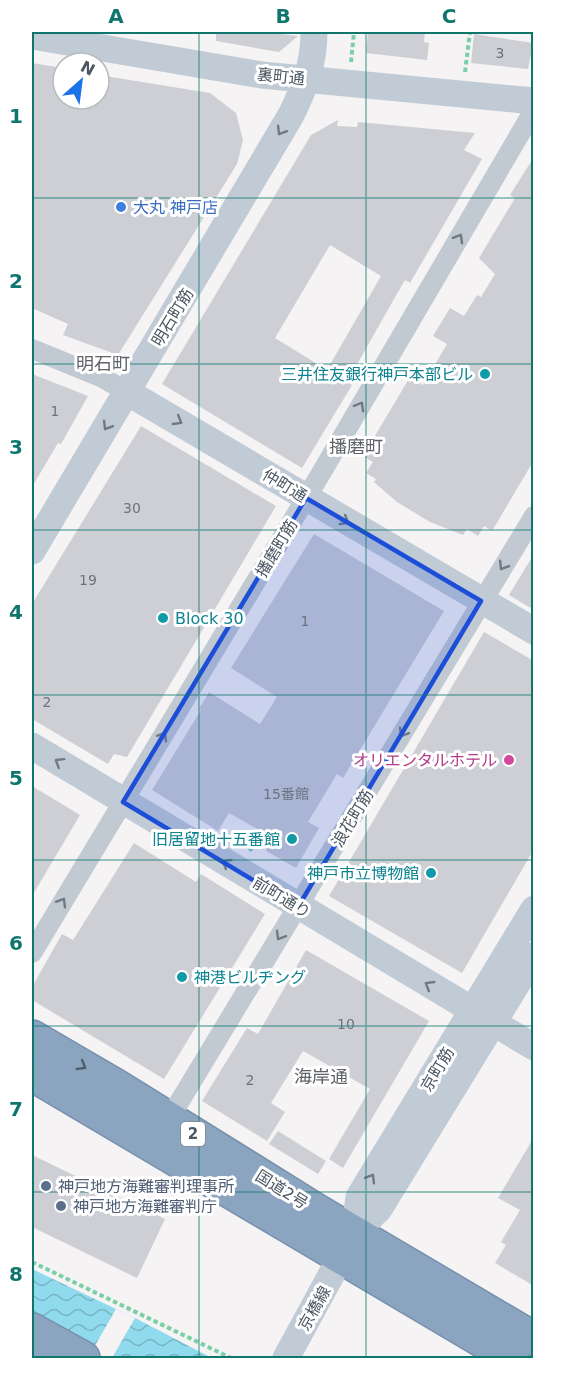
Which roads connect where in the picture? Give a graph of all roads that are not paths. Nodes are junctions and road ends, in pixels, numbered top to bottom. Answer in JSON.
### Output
{"nodes":[{"id":1,"x":314,"y":32,"type":"edge"},
{"id":2,"x":32,"y":36,"type":"edge"},
{"id":3,"x":308,"y":79,"type":"junction"},
{"id":4,"x":534,"y":102,"type":"edge"},
{"id":5,"x":534,"y":110,"type":"edge"},
{"id":6,"x":32,"y":349,"type":"edge"},
{"id":7,"x":127,"y":392,"type":"junction"},
{"id":8,"x":306,"y":498,"type":"junction"},
{"id":9,"x":534,"y":516,"type":"edge"},
{"id":10,"x":32,"y":551,"type":"edge"},
{"id":11,"x":482,"y":601,"type":"junction"},
{"id":12,"x":534,"y":631,"type":"edge"},
{"id":13,"x":32,"y":746,"type":"edge"},
{"id":14,"x":123,"y":802,"type":"junction"},
{"id":15,"x":298,"y":907,"type":"junction"},
{"id":16,"x":534,"y":909,"type":"edge"},
{"id":17,"x":32,"y":952,"type":"edge"},
{"id":18,"x":534,"y":956,"type":"edge"},
{"id":19,"x":482,"y":1016,"type":"junction"},
{"id":20,"x":32,"y":1037,"type":"edge"},
{"id":21,"x":534,"y":1047,"type":"edge"},
{"id":22,"x":32,"y":1074,"type":"edge"},
{"id":23,"x":169,"y":1119,"type":"junction"},
{"id":24,"x":347,"y":1245,"type":"junction"},
{"id":25,"x":534,"y":1339,"type":"edge"},
{"id":26,"x":36,"y":1346,"type":"edge"},
{"id":27,"x":83,"y":1359,"type":"edge"},
{"id":28,"x":90,"y":1359,"type":"edge"},
{"id":29,"x":286,"y":1359,"type":"edge"},
{"id":30,"x":512,"y":1359,"type":"edge"}],
"edges":[{"from":1,"to":3,"type":"street","name":"明石町筋"},
{"from":2,"to":3,"type":"street","name":"裏町通"},
{"from":3,"to":4,"type":"street","name":"裏町通"},
{"from":3,"to":7,"type":"street","name":"明石町筋","one_way":true},
{"from":8,"to":5,"type":"street","name":"播磨町筋","one_way":true},
{"from":6,"to":7,"type":"street","name":"仲町通"},
{"from":7,"to":8,"type":"street","name":"仲町通","one_way":true},
{"from":7,"to":10,"type":"street","name":"明石町筋","one_way":true},
{"from":8,"to":11,"type":"street","name":"仲町通","one_way":true},
{"from":14,"to":8,"type":"street","name":"播磨町筋","one_way":true},
{"from":9,"to":11,"type":"street","name":"浪花町筋","one_way":true},
{"from":11,"to":12,"type":"street","name":"仲町通"},
{"from":11,"to":15,"type":"street","name":"浪花町筋","one_way":true},
{"from":14,"to":13,"type":"street","name":"前町通り","one_way":true},
{"from":15,"to":14,"type":"street","name":"前町通り","one_way":true},
{"from":17,"to":14,"type":"street","name":"播磨町筋","one_way":true},
{"from":19,"to":15,"type":"street","name":"前町通り","one_way":true},
{"from":15,"to":23,"type":"street","name":"浪花町筋","one_way":true},
{"from":16,"to":19,"type":"street","name":"京町筋"},
{"from":18,"to":19,"type":"street","name":"京町筋"},
{"from":19,"to":21,"type":"street","name":"前町通り"},
{"from":19,"to":24,"type":"street","name":"京町筋"},
{"from":20,"to":23,"type":"highway","name":"国道2号","number":"2","one_way":true},
{"from":22,"to":24,"type":"highway","name":"国道2号","number":"2"},
{"from":23,"to":24,"type":"highway","name":"国道2号","number":"2"},
{"from":24,"to":25,"type":"highway","name":"国道2号","number":"2"},
{"from":24,"to":29,"type":"street","name":"京橋線"},
{"from":24,"to":30,"type":"highway","name":"国道2号","number":"2"},
{"from":26,"to":27,"type":"highway"},
{"from":26,"to":28,"type":"highway"}]}
